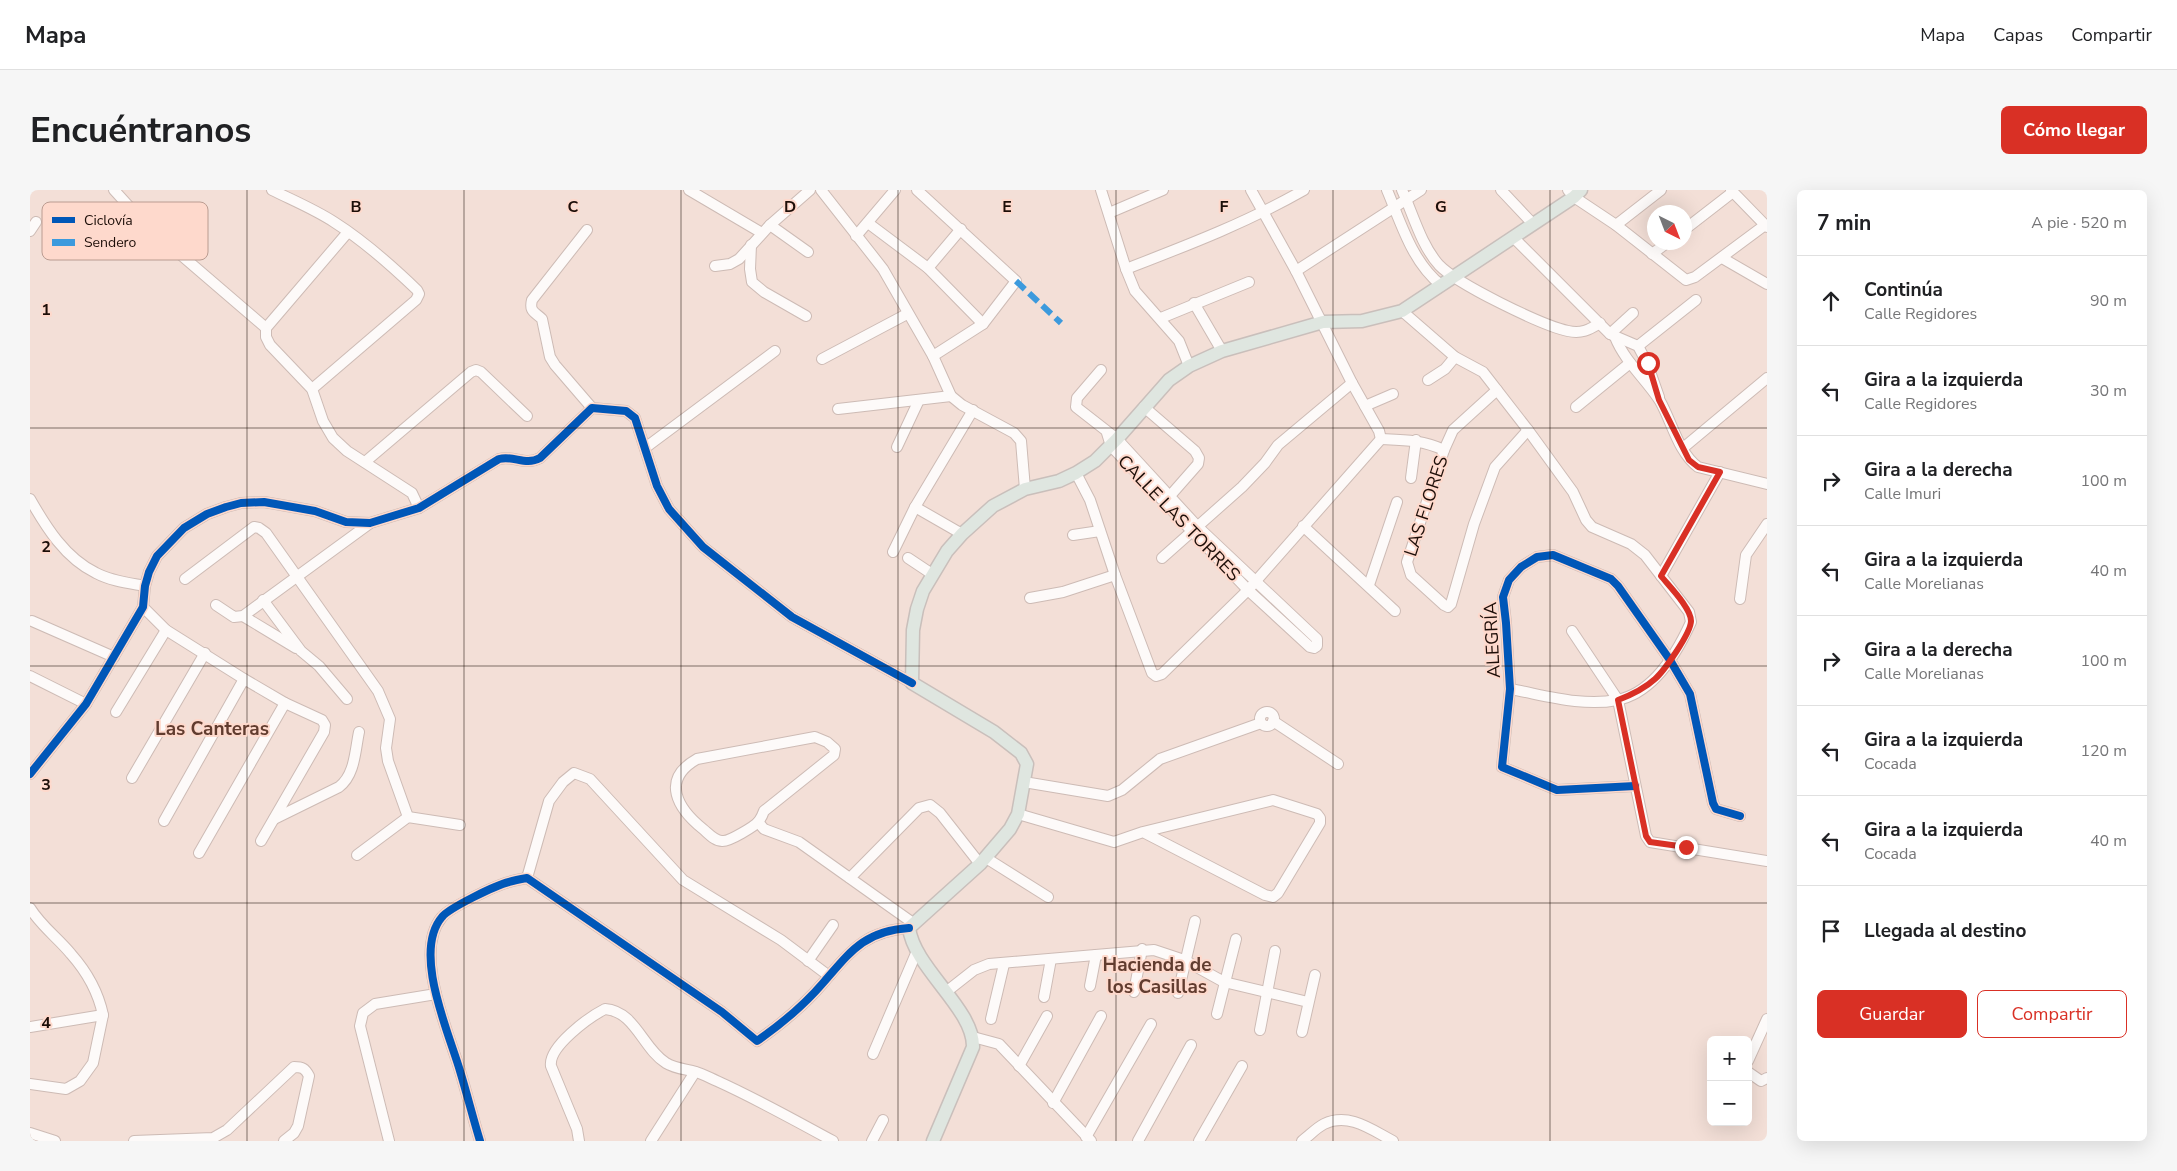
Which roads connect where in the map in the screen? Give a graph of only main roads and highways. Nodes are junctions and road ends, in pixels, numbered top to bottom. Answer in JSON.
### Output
{"nodes":[{"id":1,"x":1574,"y":192,"type":"edge"},
{"id":2,"x":933,"y":1141,"type":"edge"}],
"edges":[{"from":1,"to":2,"type":"main road"}]}
